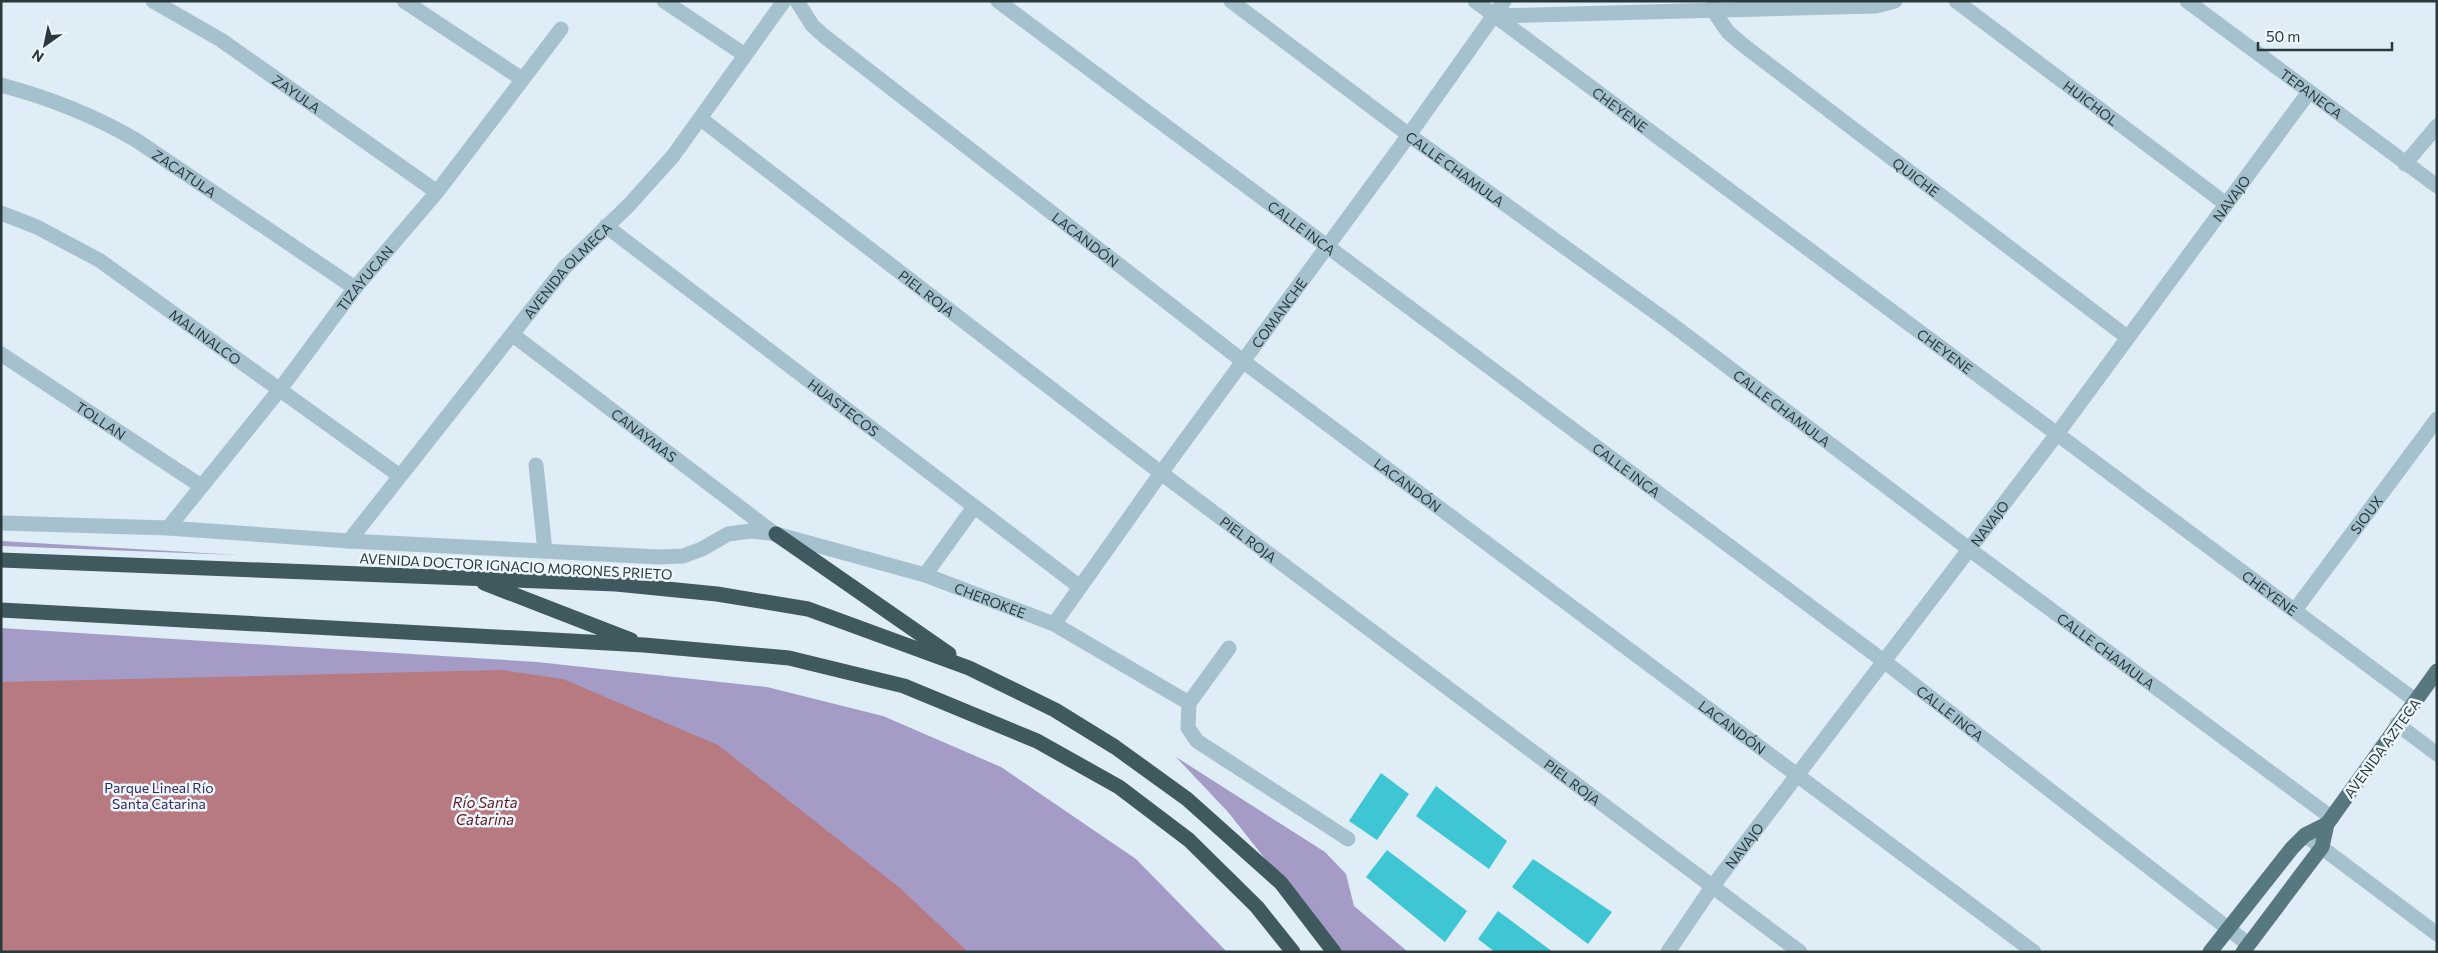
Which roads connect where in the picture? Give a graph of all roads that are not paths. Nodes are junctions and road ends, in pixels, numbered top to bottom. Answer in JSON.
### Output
{"nodes":[{"id":1,"x":153,"y":1,"type":"edge"},
{"id":2,"x":404,"y":1,"type":"edge"},
{"id":3,"x":664,"y":1,"type":"edge"},
{"id":4,"x":784,"y":1,"type":"edge"},
{"id":5,"x":797,"y":1,"type":"edge"},
{"id":6,"x":998,"y":1,"type":"edge"},
{"id":7,"x":1231,"y":1,"type":"edge"},
{"id":8,"x":1475,"y":1,"type":"edge"},
{"id":9,"x":1504,"y":1,"type":"edge"},
{"id":10,"x":1895,"y":1,"type":"edge"},
{"id":11,"x":1956,"y":1,"type":"edge"},
{"id":12,"x":2187,"y":1,"type":"edge"},
{"id":13,"x":1714,"y":5,"type":"edge"},
{"id":14,"x":1495,"y":16,"type":"junction"},
{"id":15,"x":561,"y":30,"type":"dead end"},
{"id":16,"x":745,"y":55,"type":"junction"},
{"id":17,"x":522,"y":78,"type":"junction"},
{"id":18,"x":1,"y":85,"type":"edge"},
{"id":19,"x":2309,"y":92,"type":"junction"},
{"id":20,"x":701,"y":119,"type":"junction"},
{"id":21,"x":2437,"y":126,"type":"edge"},
{"id":22,"x":1409,"y":135,"type":"junction"},
{"id":23,"x":2406,"y":164,"type":"junction"},
{"id":24,"x":2437,"y":186,"type":"edge"},
{"id":25,"x":437,"y":192,"type":"junction"},
{"id":26,"x":2226,"y":204,"type":"junction"},
{"id":27,"x":1,"y":213,"type":"edge"},
{"id":28,"x":606,"y":226,"type":"junction"},
{"id":29,"x":1326,"y":248,"type":"junction"},
{"id":30,"x":355,"y":288,"type":"junction"},
{"id":31,"x":513,"y":335,"type":"junction"},
{"id":32,"x":2127,"y":337,"type":"junction"},
{"id":33,"x":1,"y":354,"type":"edge"},
{"id":34,"x":1244,"y":362,"type":"junction"},
{"id":35,"x":281,"y":388,"type":"junction"},
{"id":36,"x":2437,"y":419,"type":"edge"},
{"id":37,"x":2056,"y":434,"type":"junction"},
{"id":38,"x":536,"y":465,"type":"dead end"},
{"id":39,"x":1161,"y":473,"type":"junction"},
{"id":40,"x":400,"y":476,"type":"junction"},
{"id":41,"x":201,"y":486,"type":"junction"},
{"id":42,"x":974,"y":507,"type":"junction"},
{"id":43,"x":1,"y":524,"type":"edge"},
{"id":44,"x":168,"y":528,"type":"junction"},
{"id":45,"x":776,"y":534,"type":"junction"},
{"id":46,"x":349,"y":541,"type":"junction"},
{"id":47,"x":1968,"y":549,"type":"junction"},
{"id":48,"x":545,"y":552,"type":"junction"},
{"id":49,"x":1,"y":560,"type":"edge"},
{"id":50,"x":925,"y":575,"type":"junction"},
{"id":51,"x":474,"y":578,"type":"junction"},
{"id":52,"x":1080,"y":587,"type":"junction"},
{"id":53,"x":1,"y":610,"type":"edge"},
{"id":54,"x":2295,"y":610,"type":"junction"},
{"id":55,"x":1054,"y":624,"type":"junction"},
{"id":56,"x":644,"y":645,"type":"junction"},
{"id":57,"x":1229,"y":648,"type":"dead end"},
{"id":58,"x":1885,"y":662,"type":"junction"},
{"id":59,"x":969,"y":668,"type":"junction"},
{"id":60,"x":2437,"y":671,"type":"edge"},
{"id":61,"x":2416,"y":701,"type":"junction"},
{"id":62,"x":1189,"y":703,"type":"junction"},
{"id":63,"x":2397,"y":724,"type":"junction"},
{"id":64,"x":2437,"y":754,"type":"edge"},
{"id":65,"x":1797,"y":776,"type":"junction"},
{"id":66,"x":2330,"y":821,"type":"junction"},
{"id":67,"x":2305,"y":835,"type":"junction"},
{"id":68,"x":1348,"y":839,"type":"dead end"},
{"id":69,"x":2322,"y":847,"type":"junction"},
{"id":70,"x":1712,"y":888,"type":"junction"},
{"id":71,"x":2227,"y":929,"type":"junction"},
{"id":72,"x":2437,"y":934,"type":"edge"},
{"id":73,"x":2245,"y":948,"type":"edge"},
{"id":74,"x":1293,"y":952,"type":"edge"},
{"id":75,"x":1334,"y":952,"type":"edge"},
{"id":76,"x":1668,"y":952,"type":"edge"},
{"id":77,"x":1800,"y":952,"type":"edge"},
{"id":78,"x":2034,"y":952,"type":"edge"},
{"id":79,"x":2210,"y":952,"type":"edge"}],
"edges":[{"from":1,"to":25,"type":"street","name":"ZAYULA"},
{"from":2,"to":17,"type":"street"},
{"from":3,"to":16,"type":"street"},
{"from":4,"to":16,"type":"street","name":"AVENIDA OLMECA"},
{"from":5,"to":34,"type":"street","name":"LACANDÓN"},
{"from":6,"to":29,"type":"street","name":"CALLE INCA"},
{"from":7,"to":22,"type":"street","name":"CALLE CHAMULA"},
{"from":8,"to":14,"type":"street","name":"CHEYENE"},
{"from":9,"to":14,"type":"street","name":"COMANCHE"},
{"from":10,"to":13,"type":"street"},
{"from":11,"to":26,"type":"street","name":"HUICHOL"},
{"from":12,"to":19,"type":"street","name":"TEPANECA"},
{"from":13,"to":14,"type":"street"},
{"from":13,"to":32,"type":"street","name":"QUICHE"},
{"from":14,"to":22,"type":"street","name":"COMANCHE"},
{"from":14,"to":37,"type":"street","name":"CHEYENE"},
{"from":15,"to":17,"type":"street","name":"TIZAYUCAN"},
{"from":16,"to":20,"type":"street","name":"AVENIDA OLMECA"},
{"from":17,"to":25,"type":"street","name":"TIZAYUCAN"},
{"from":18,"to":30,"type":"street","name":"ZACATULA"},
{"from":19,"to":23,"type":"street","name":"TEPANECA"},
{"from":19,"to":26,"type":"street","name":"NAVAJO"},
{"from":20,"to":28,"type":"street","name":"AVENIDA OLMECA"},
{"from":20,"to":39,"type":"street","name":"PIEL ROJA"},
{"from":21,"to":23,"type":"street"},
{"from":22,"to":29,"type":"street","name":"COMANCHE"},
{"from":22,"to":47,"type":"street","name":"CALLE CHAMULA"},
{"from":23,"to":24,"type":"street","name":"TEPANECA"},
{"from":25,"to":30,"type":"street","name":"TIZAYUCAN"},
{"from":26,"to":32,"type":"street","name":"NAVAJO"},
{"from":27,"to":35,"type":"street","name":"MALINALCO"},
{"from":28,"to":31,"type":"street","name":"AVENIDA OLMECA"},
{"from":28,"to":42,"type":"street","name":"HUASTECOS"},
{"from":29,"to":34,"type":"street","name":"COMANCHE"},
{"from":29,"to":58,"type":"street","name":"CALLE INCA"},
{"from":30,"to":35,"type":"street","name":"TIZAYUCAN"},
{"from":31,"to":40,"type":"street","name":"AVENIDA OLMECA"},
{"from":31,"to":45,"type":"street","name":"CANAYMAS"},
{"from":32,"to":37,"type":"street","name":"NAVAJO"},
{"from":33,"to":41,"type":"street","name":"TOLLAN"},
{"from":34,"to":39,"type":"street","name":"COMANCHE"},
{"from":34,"to":65,"type":"street","name":"LACANDÓN"},
{"from":35,"to":40,"type":"street","name":"MALINALCO"},
{"from":35,"to":41,"type":"street","name":"TIZAYUCAN"},
{"from":36,"to":54,"type":"street","name":"SIOUX"},
{"from":37,"to":47,"type":"street","name":"NAVAJO"},
{"from":37,"to":54,"type":"street","name":"CHEYENE"},
{"from":38,"to":48,"type":"street"},
{"from":39,"to":52,"type":"street","name":"COMANCHE"},
{"from":39,"to":70,"type":"street","name":"PIEL ROJA"},
{"from":40,"to":46,"type":"street","name":"AVENIDA OLMECA"},
{"from":41,"to":44,"type":"street","name":"TIZAYUCAN"},
{"from":42,"to":50,"type":"street"},
{"from":42,"to":52,"type":"street","name":"HUASTECOS"},
{"from":43,"to":44,"type":"street","name":"AVENIDA DOCTOR IGNACIO MORONES PRIETO"},
{"from":44,"to":46,"type":"street","name":"AVENIDA DOCTOR IGNACIO MORONES PRIETO"},
{"from":45,"to":48,"type":"street","name":"AVENIDA DOCTOR IGNACIO MORONES PRIETO"},
{"from":45,"to":50,"type":"street","name":"CHEROKEE"},
{"from":45,"to":59,"type":"highway"},
{"from":46,"to":48,"type":"street","name":"AVENIDA DOCTOR IGNACIO MORONES PRIETO"},
{"from":47,"to":58,"type":"street","name":"NAVAJO"},
{"from":47,"to":66,"type":"street","name":"CALLE CHAMULA"},
{"from":49,"to":51,"type":"highway","name":"AVENIDA DOCTOR IGNACIO MORONES PRIETO"},
{"from":50,"to":55,"type":"street","name":"CHEROKEE"},
{"from":51,"to":56,"type":"highway"},
{"from":51,"to":59,"type":"highway","name":"AVENIDA DOCTOR IGNACIO MORONES PRIETO"},
{"from":52,"to":55,"type":"street","name":"COMANCHE"},
{"from":53,"to":56,"type":"highway"},
{"from":54,"to":61,"type":"street","name":"CHEYENE"},
{"from":55,"to":62,"type":"street","name":"CHEROKEE"},
{"from":56,"to":74,"type":"highway"},
{"from":57,"to":62,"type":"street"},
{"from":58,"to":65,"type":"street","name":"NAVAJO"},
{"from":58,"to":71,"type":"street","name":"CALLE INCA"},
{"from":59,"to":75,"type":"highway","name":"AVENIDA DOCTOR IGNACIO MORONES PRIETO"},
{"from":60,"to":61,"type":"main road","name":"AVENIDA AZTECA"},
{"from":61,"to":63,"type":"main road","name":"AVENIDA AZTECA"},
{"from":62,"to":68,"type":"street"},
{"from":63,"to":64,"type":"street"},
{"from":63,"to":66,"type":"main road","name":"AVENIDA AZTECA"},
{"from":65,"to":70,"type":"street","name":"NAVAJO"},
{"from":65,"to":78,"type":"street","name":"LACANDÓN"},
{"from":66,"to":67,"type":"main road","name":"AVENIDA AZTECA"},
{"from":66,"to":69,"type":"main road","name":"AVENIDA AZTECA"},
{"from":67,"to":69,"type":"street"},
{"from":67,"to":71,"type":"main road"},
{"from":69,"to":72,"type":"street"},
{"from":69,"to":73,"type":"main road","name":"AVENIDA AZTECA"},
{"from":70,"to":76,"type":"street","name":"NAVAJO"},
{"from":70,"to":77,"type":"street","name":"PIEL ROJA"},
{"from":71,"to":73,"type":"street","name":"CALLE INCA"},
{"from":71,"to":79,"type":"main road"}]}
